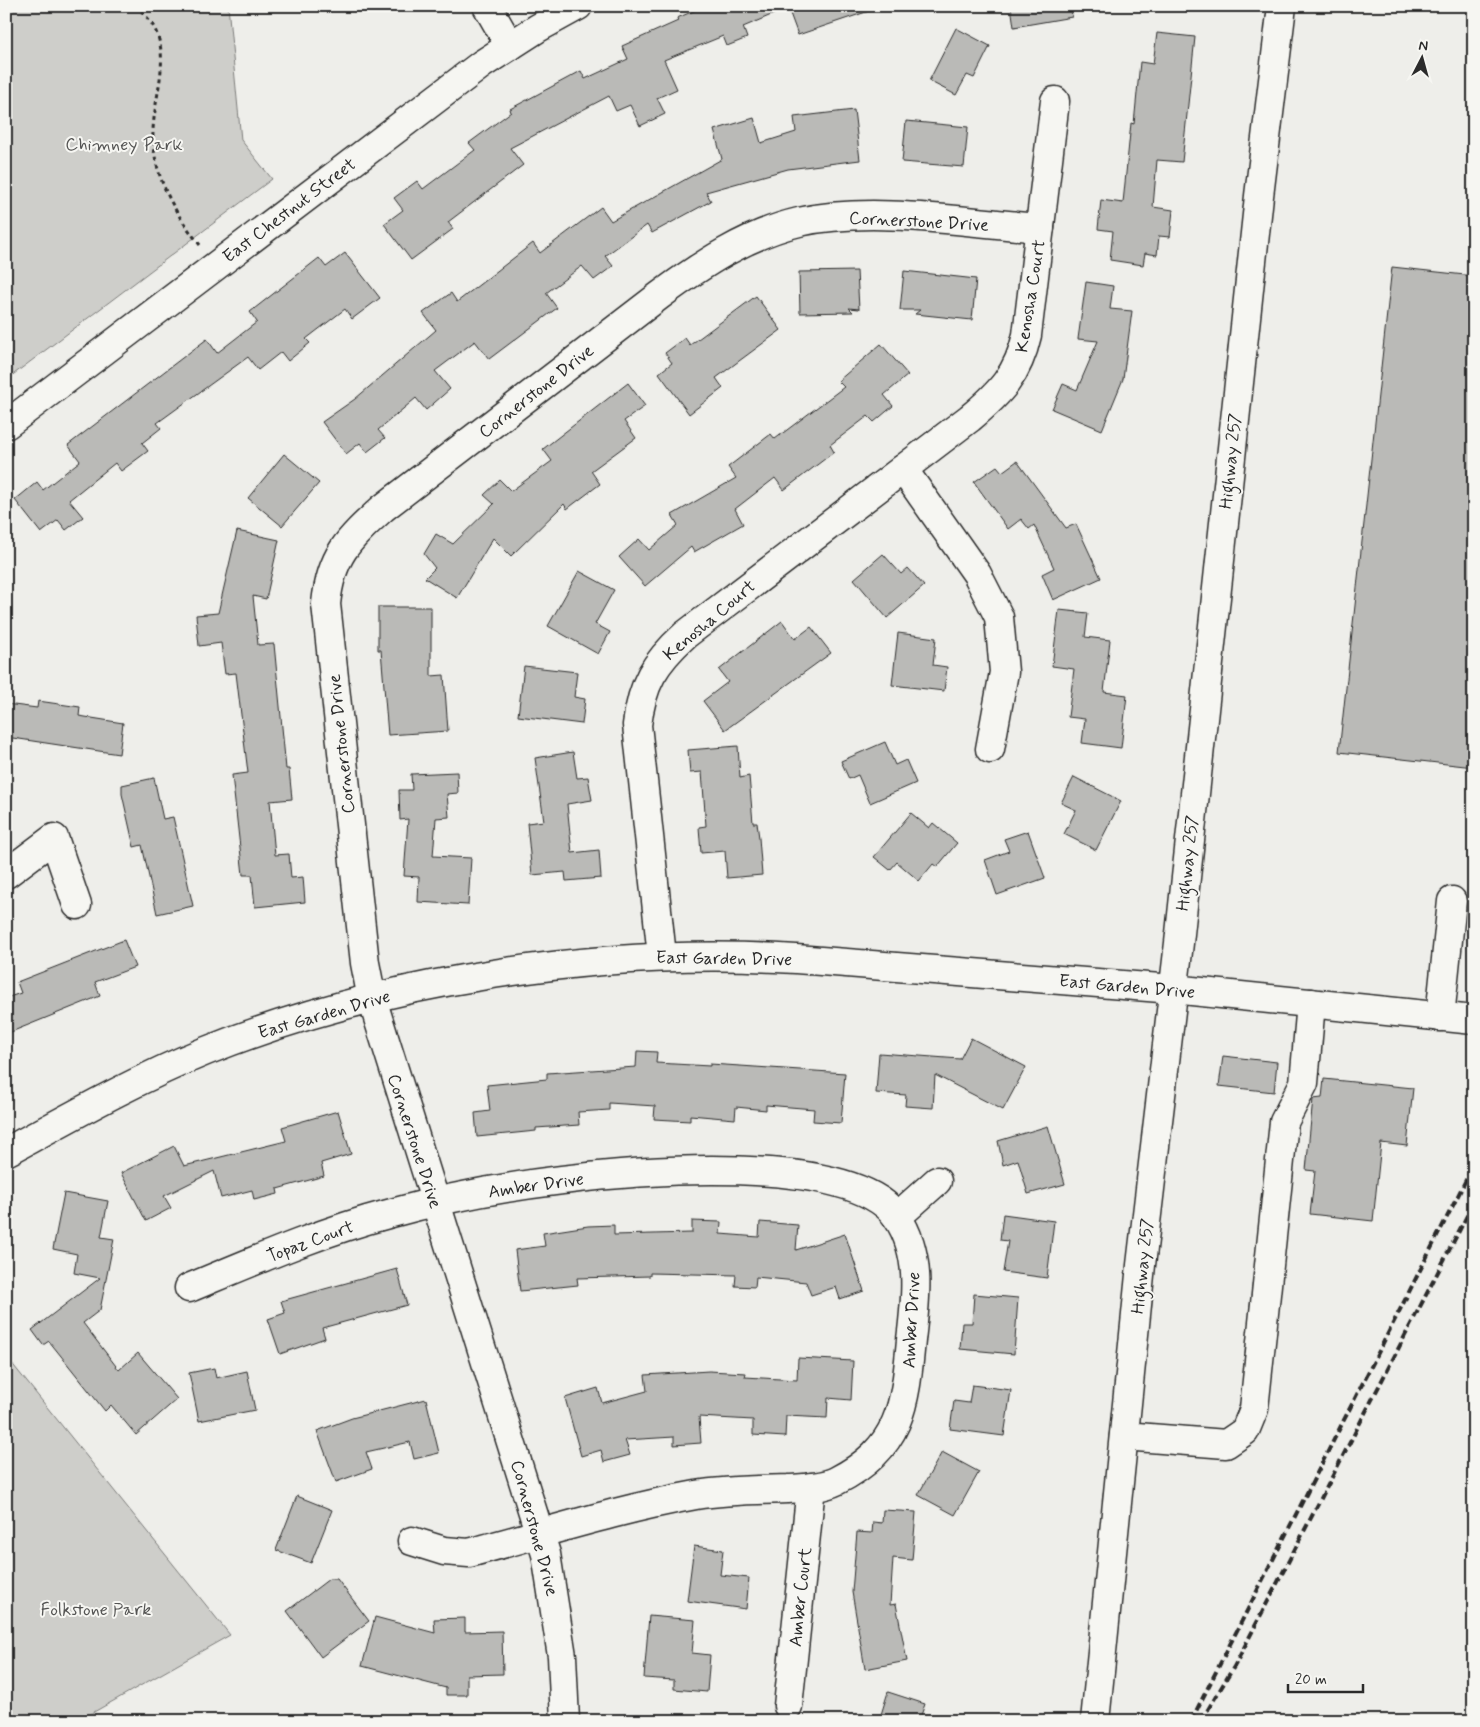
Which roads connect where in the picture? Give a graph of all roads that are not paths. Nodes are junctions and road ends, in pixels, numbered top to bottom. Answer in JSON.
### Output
{"nodes":[{"id":1,"x":487,"y":6,"type":"edge"},
{"id":2,"x":578,"y":6,"type":"edge"},
{"id":3,"x":1282,"y":6,"type":"edge"},
{"id":4,"x":510,"y":46,"type":"junction"},
{"id":5,"x":1055,"y":101,"type":"dead end"},
{"id":6,"x":1040,"y":228,"type":"junction"},
{"id":7,"x":6,"y":425,"type":"edge"},
{"id":8,"x":903,"y":469,"type":"junction"},
{"id":9,"x":990,"y":749,"type":"dead end"},
{"id":10,"x":6,"y":874,"type":"edge"},
{"id":11,"x":1452,"y":901,"type":"dead end"},
{"id":12,"x":77,"y":905,"type":"dead end"},
{"id":13,"x":662,"y":956,"type":"junction"},
{"id":14,"x":1173,"y":990,"type":"junction"},
{"id":15,"x":372,"y":999,"type":"junction"},
{"id":16,"x":1311,"y":1003,"type":"junction"},
{"id":17,"x":1440,"y":1017,"type":"junction"},
{"id":18,"x":1474,"y":1020,"type":"edge"},
{"id":19,"x":7,"y":1150,"type":"edge"},
{"id":20,"x":937,"y":1181,"type":"dead end"},
{"id":21,"x":434,"y":1202,"type":"junction"},
{"id":22,"x":897,"y":1217,"type":"junction"},
{"id":23,"x":189,"y":1288,"type":"dead end"},
{"id":24,"x":1124,"y":1436,"type":"junction"},
{"id":25,"x":812,"y":1488,"type":"junction"},
{"id":26,"x":540,"y":1534,"type":"junction"},
{"id":27,"x":412,"y":1541,"type":"dead end"},
{"id":28,"x":788,"y":1706,"type":"dead end"},
{"id":29,"x":565,"y":1721,"type":"edge"},
{"id":30,"x":1095,"y":1721,"type":"edge"}],
"edges":[{"from":1,"to":4,"type":"street"},
{"from":2,"to":4,"type":"street","name":"East Chestnut Street"},
{"from":3,"to":14,"type":"street","name":"Highway 257"},
{"from":4,"to":7,"type":"street","name":"East Chestnut Street"},
{"from":5,"to":6,"type":"street","name":"Kenosha Court"},
{"from":6,"to":8,"type":"street","name":"Kenosha Court"},
{"from":6,"to":15,"type":"street","name":"Cornerstone Drive"},
{"from":8,"to":9,"type":"street"},
{"from":8,"to":13,"type":"street","name":"Kenosha Court"},
{"from":10,"to":12,"type":"street"},
{"from":11,"to":17,"type":"street"},
{"from":13,"to":14,"type":"street","name":"East Garden Drive"},
{"from":13,"to":15,"type":"street","name":"East Garden Drive"},
{"from":14,"to":16,"type":"street","name":"East Garden Drive"},
{"from":14,"to":24,"type":"street","name":"Highway 257"},
{"from":15,"to":19,"type":"street","name":"East Garden Drive"},
{"from":15,"to":21,"type":"street","name":"Cornerstone Drive"},
{"from":16,"to":17,"type":"street","name":"East Garden Drive"},
{"from":16,"to":24,"type":"street"},
{"from":17,"to":18,"type":"street","name":"East Garden Drive"},
{"from":20,"to":22,"type":"street"},
{"from":21,"to":22,"type":"street","name":"Amber Drive"},
{"from":21,"to":23,"type":"street","name":"Topaz Court"},
{"from":21,"to":26,"type":"street","name":"Cornerstone Drive"},
{"from":22,"to":25,"type":"street","name":"Amber Drive"},
{"from":24,"to":30,"type":"street","name":"Highway 257"},
{"from":25,"to":26,"type":"street","name":"Amber Drive"},
{"from":25,"to":28,"type":"street","name":"Amber Court"},
{"from":26,"to":27,"type":"street","name":"Amber Drive"},
{"from":26,"to":29,"type":"street","name":"Cornerstone Drive"}]}
